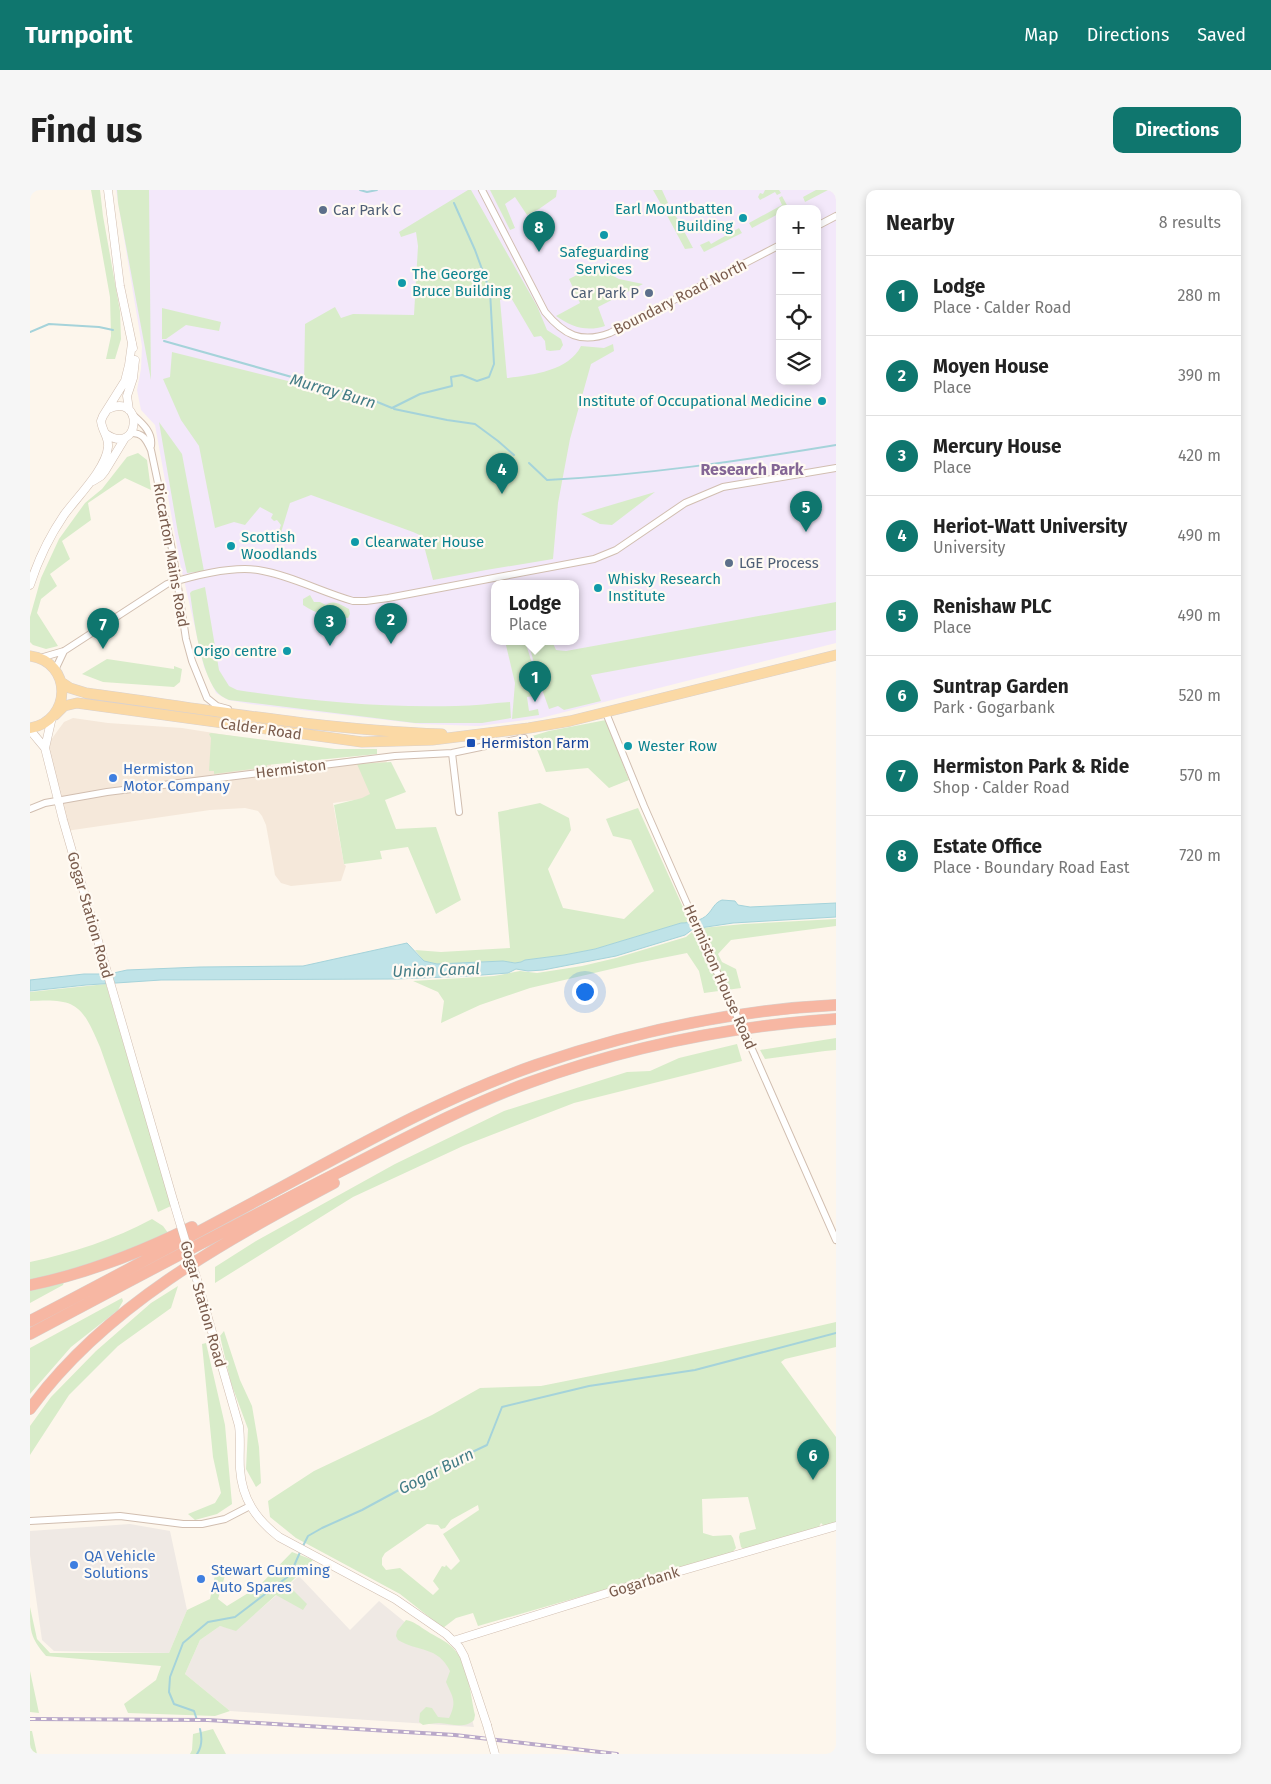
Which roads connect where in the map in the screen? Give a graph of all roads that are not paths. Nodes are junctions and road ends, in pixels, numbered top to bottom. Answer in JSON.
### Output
{"nodes":[{"id":1,"x":108,"y":190,"type":"edge"},
{"id":2,"x":482,"y":190,"type":"edge"},
{"id":3,"x":836,"y":216,"type":"edge"},
{"id":4,"x":821,"y":224,"type":"edge"},
{"id":5,"x":776,"y":247,"type":"edge"},
{"id":6,"x":132,"y":343,"type":"junction"},
{"id":7,"x":108,"y":409,"type":"junction"},
{"id":8,"x":131,"y":412,"type":"junction"},
{"id":9,"x":106,"y":434,"type":"junction"},
{"id":10,"x":128,"y":435,"type":"junction"},
{"id":11,"x":151,"y":450,"type":"junction"},
{"id":12,"x":836,"y":468,"type":"edge"},
{"id":13,"x":93,"y":481,"type":"junction"},
{"id":14,"x":178,"y":581,"type":"junction"},
{"id":15,"x":30,"y":585,"type":"edge"},
{"id":16,"x":64,"y":650,"type":"junction"},
{"id":17,"x":836,"y":654,"type":"edge"},
{"id":18,"x":35,"y":657,"type":"edge"},
{"id":19,"x":55,"y":670,"type":"junction"},
{"id":20,"x":61,"y":682,"type":"junction"},
{"id":21,"x":606,"y":713,"type":"junction"},
{"id":22,"x":53,"y":716,"type":"junction"},
{"id":23,"x":253,"y":716,"type":"junction"},
{"id":24,"x":30,"y":729,"type":"edge"},
{"id":25,"x":472,"y":734,"type":"junction"},
{"id":26,"x":524,"y":738,"type":"dead end"},
{"id":27,"x":45,"y":748,"type":"junction"},
{"id":28,"x":452,"y":753,"type":"junction"},
{"id":29,"x":58,"y":800,"type":"junction"},
{"id":30,"x":30,"y":809,"type":"edge"},
{"id":31,"x":459,"y":812,"type":"dead end"},
{"id":32,"x":836,"y":1005,"type":"edge"},
{"id":33,"x":836,"y":1019,"type":"edge"},
{"id":34,"x":421,"y":1130,"type":"junction"},
{"id":35,"x":374,"y":1137,"type":"junction"},
{"id":36,"x":836,"y":1240,"type":"edge"},
{"id":37,"x":30,"y":1285,"type":"edge"},
{"id":38,"x":30,"y":1321,"type":"edge"},
{"id":39,"x":30,"y":1334,"type":"edge"},
{"id":40,"x":30,"y":1409,"type":"edge"},
{"id":41,"x":250,"y":1506,"type":"junction"},
{"id":42,"x":30,"y":1521,"type":"edge"},
{"id":43,"x":836,"y":1526,"type":"edge"},
{"id":44,"x":453,"y":1640,"type":"junction"},
{"id":45,"x":495,"y":1754,"type":"edge"}],
"edges":[{"from":1,"to":6,"type":"street"},
{"from":2,"to":5,"type":"street","name":"Boundary Road North"},
{"from":3,"to":4,"type":"street"},
{"from":6,"to":7,"type":"street"},
{"from":6,"to":8,"type":"street"},
{"from":7,"to":8,"type":"street"},
{"from":7,"to":9,"type":"street"},
{"from":8,"to":10,"type":"street"},
{"from":8,"to":11,"type":"street","name":"Riccarton Mains Road"},
{"from":9,"to":10,"type":"street"},
{"from":9,"to":13,"type":"street"},
{"from":10,"to":11,"type":"street"},
{"from":10,"to":13,"type":"street"},
{"from":11,"to":14,"type":"street","name":"Riccarton Mains Road"},
{"from":12,"to":14,"type":"street"},
{"from":13,"to":15,"type":"street"},
{"from":14,"to":16,"type":"street"},
{"from":14,"to":23,"type":"street","name":"Riccarton Mains Road"},
{"from":16,"to":18,"type":"street"},
{"from":16,"to":19,"type":"street"},
{"from":17,"to":21,"type":"main road","name":"Calder Road"},
{"from":18,"to":19,"type":"main road"},
{"from":19,"to":20,"type":"main road"},
{"from":20,"to":22,"type":"main road"},
{"from":20,"to":23,"type":"main road","name":"Calder Road"},
{"from":21,"to":25,"type":"main road","name":"Calder Road"},
{"from":21,"to":36,"type":"street","name":"Hermiston House Road","bridge":true},
{"from":22,"to":24,"type":"main road","name":"Calder Road"},
{"from":22,"to":25,"type":"main road","name":"Calder Road"},
{"from":22,"to":27,"type":"street","name":"Gogar Station Road"},
{"from":23,"to":25,"type":"main road","name":"Calder Road"},
{"from":24,"to":27,"type":"street","name":"Gogar Station Road"},
{"from":26,"to":28,"type":"street","name":"Hermiston"},
{"from":27,"to":29,"type":"street","name":"Gogar Station Road"},
{"from":28,"to":29,"type":"street","name":"Hermiston"},
{"from":28,"to":31,"type":"street"},
{"from":29,"to":30,"type":"street","name":"Hermiston"},
{"from":29,"to":41,"type":"street","name":"Gogar Station Road","bridge":true},
{"from":32,"to":35,"type":"highway"},
{"from":33,"to":34,"type":"highway"},
{"from":34,"to":39,"type":"highway"},
{"from":34,"to":40,"type":"highway"},
{"from":35,"to":37,"type":"highway"},
{"from":35,"to":38,"type":"highway"},
{"from":41,"to":42,"type":"street"},
{"from":41,"to":44,"type":"street","name":"Gogar Station Road"},
{"from":43,"to":44,"type":"street","name":"Gogarbank"},
{"from":44,"to":45,"type":"street","name":"Gogar Station Road","bridge":true}]}
